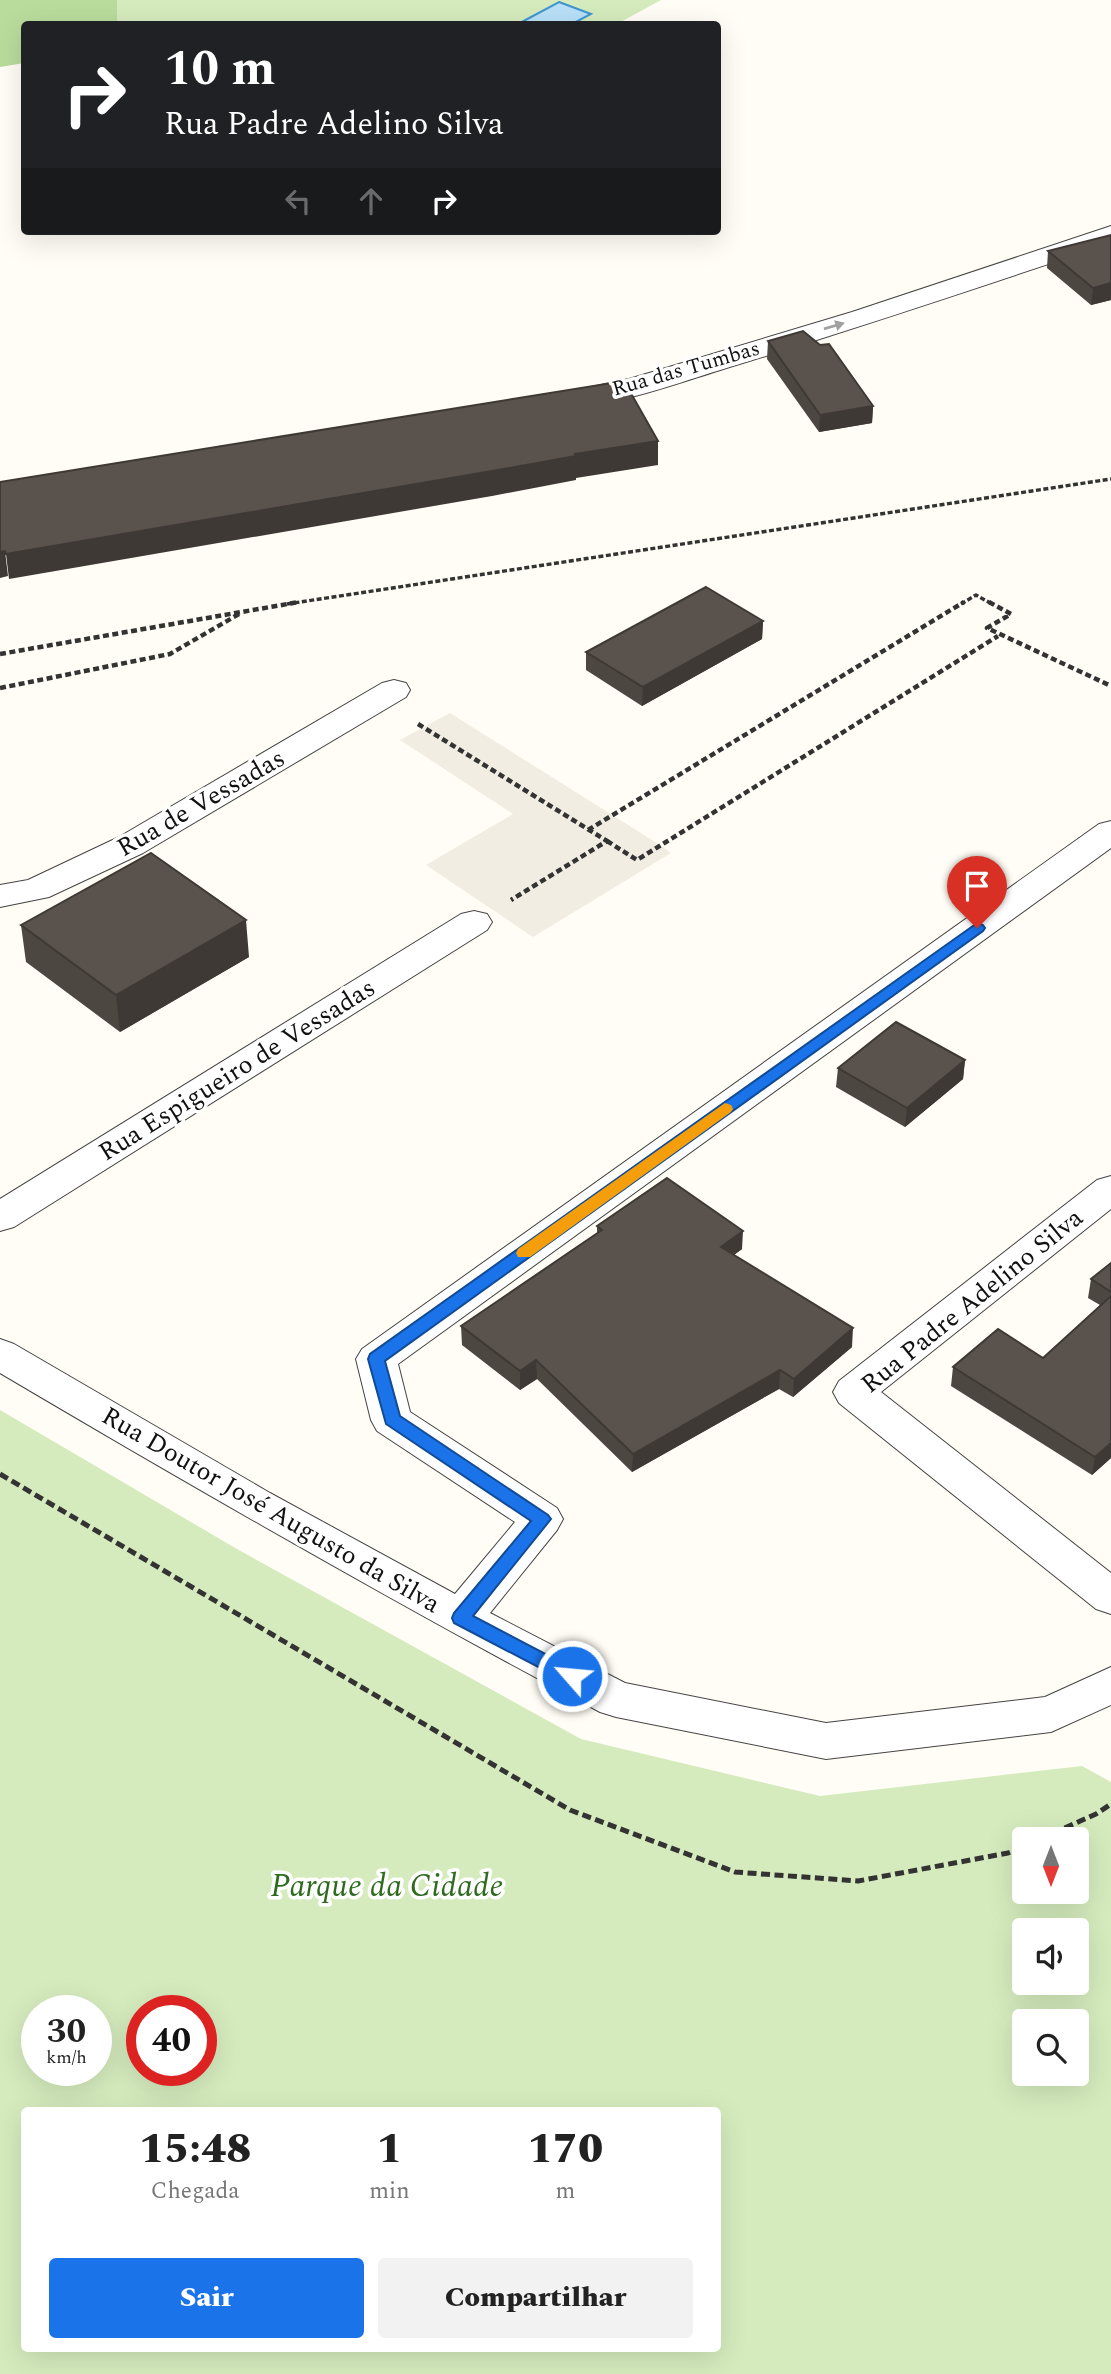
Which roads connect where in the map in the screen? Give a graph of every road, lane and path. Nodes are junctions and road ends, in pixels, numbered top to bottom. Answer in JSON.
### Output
{"nodes":[{"id":1,"x":1111,"y":234,"type":"edge"},
{"id":2,"x":553,"y":403,"type":"edge"},
{"id":3,"x":1111,"y":479,"type":"edge"},
{"id":4,"x":246,"y":610,"type":"junction"},
{"id":5,"x":999,"y":635,"type":"junction"},
{"id":6,"x":0,"y":654,"type":"edge"},
{"id":7,"x":1111,"y":686,"type":"edge"},
{"id":8,"x":0,"y":688,"type":"edge"},
{"id":9,"x":386,"y":695,"type":"joint"},
{"id":10,"x":588,"y":830,"type":"junction"},
{"id":11,"x":1111,"y":832,"type":"edge"},
{"id":12,"x":607,"y":841,"type":"junction"},
{"id":13,"x":0,"y":896,"type":"edge"},
{"id":14,"x":474,"y":922,"type":"joint"},
{"id":15,"x":1111,"y":1189,"type":"edge"},
{"id":16,"x":0,"y":1217,"type":"edge"},
{"id":17,"x":0,"y":1354,"type":"edge"},
{"id":18,"x":0,"y":1474,"type":"edge"},
{"id":19,"x":1111,"y":1597,"type":"edge"},
{"id":20,"x":461,"y":1618,"type":"junction"},
{"id":21,"x":1111,"y":1685,"type":"edge"},
{"id":22,"x":1111,"y":1804,"type":"edge"},
{"id":23,"x":1067,"y":1827,"type":"edge"},
{"id":24,"x":1012,"y":1851,"type":"edge"}],
"edges":[{"from":2,"to":1,"type":"street","name":"Rua das Tumbas","one_way":true},
{"from":3,"to":4,"type":"path"},
{"from":4,"to":6,"type":"path"},
{"from":4,"to":8,"type":"path"},
{"from":5,"to":7,"type":"path"},
{"from":5,"to":10,"type":"path"},
{"from":5,"to":12,"type":"path"},
{"from":9,"to":10,"type":"path"},
{"from":9,"to":13,"type":"street","name":"Rua de Vessadas"},
{"from":10,"to":12,"type":"path"},
{"from":11,"to":20,"type":"street"},
{"from":12,"to":14,"type":"path"},
{"from":14,"to":16,"type":"street","name":"Rua Espigueiro de Vessadas"},
{"from":15,"to":19,"type":"street","name":"Rua Padre Adelino Silva"},
{"from":17,"to":20,"type":"street","name":"Rua Doutor José Augusto da Silva"},
{"from":18,"to":24,"type":"path"},
{"from":20,"to":21,"type":"street","name":"Rua Doutor José Augusto da Silva"},
{"from":22,"to":23,"type":"path"}]}
